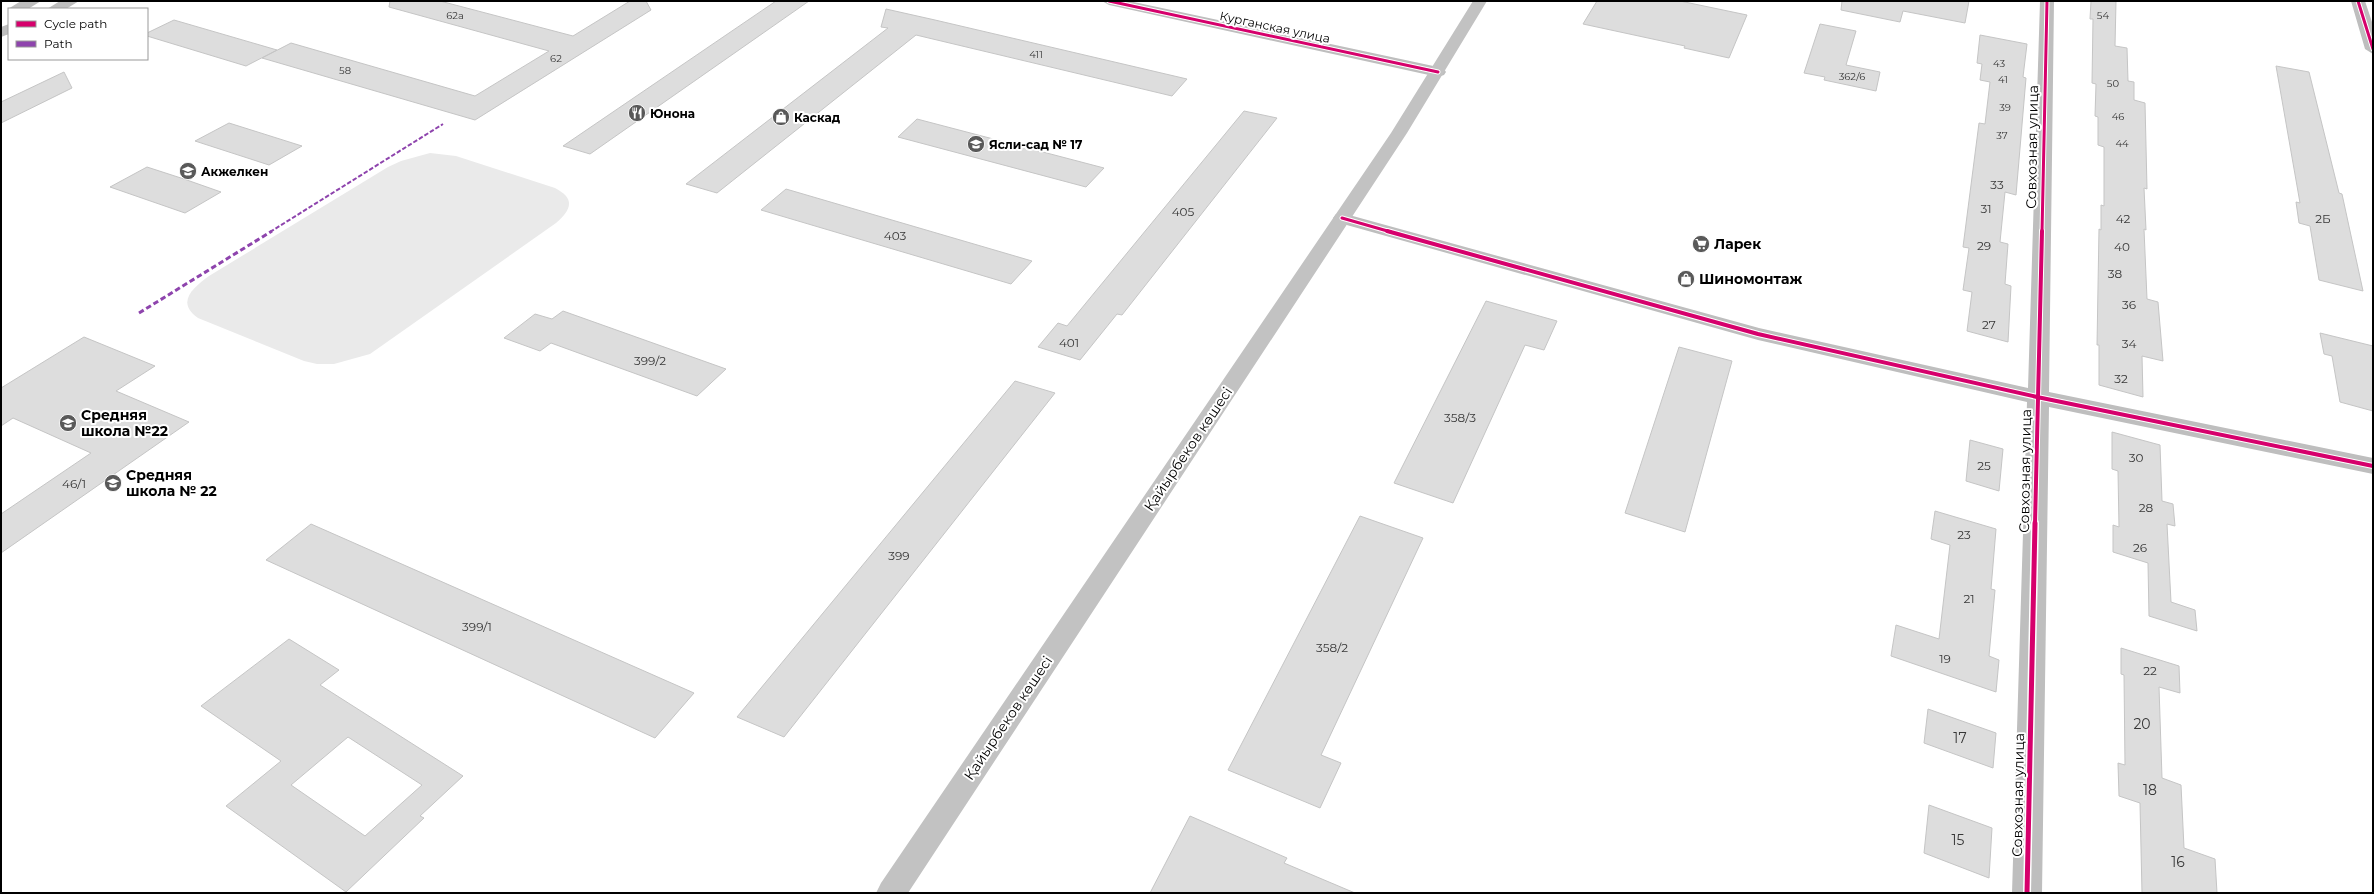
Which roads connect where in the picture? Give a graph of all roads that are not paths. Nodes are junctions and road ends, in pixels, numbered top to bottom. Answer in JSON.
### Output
{"nodes":[{"id":1,"x":34,"y":1,"type":"edge"},
{"id":2,"x":72,"y":1,"type":"edge"},
{"id":3,"x":1108,"y":1,"type":"edge"},
{"id":4,"x":1480,"y":1,"type":"edge"},
{"id":5,"x":2047,"y":1,"type":"edge"},
{"id":6,"x":2358,"y":1,"type":"edge"},
{"id":7,"x":17,"y":8,"type":"edge"},
{"id":8,"x":56,"y":8,"type":"edge"},
{"id":9,"x":2373,"y":49,"type":"edge"},
{"id":10,"x":1438,"y":72,"type":"junction"},
{"id":11,"x":1342,"y":218,"type":"junction"},
{"id":12,"x":2037,"y":397,"type":"junction"},
{"id":13,"x":2373,"y":466,"type":"edge"},
{"id":14,"x":891,"y":893,"type":"edge"},
{"id":15,"x":2027,"y":893,"type":"edge"}],
"edges":[{"from":1,"to":7,"type":"street"},
{"from":2,"to":8,"type":"street"},
{"from":3,"to":10,"type":"street","name":"Курганская улица"},
{"from":4,"to":10,"type":"main road","name":"Қайырбеков көшесі"},
{"from":5,"to":12,"type":"street","name":"Совхозная улица"},
{"from":6,"to":9,"type":"street"},
{"from":10,"to":11,"type":"main road","name":"Қайырбеков көшесі"},
{"from":11,"to":12,"type":"street"},
{"from":11,"to":14,"type":"main road","name":"Қайырбеков көшесі"},
{"from":12,"to":13,"type":"street"},
{"from":12,"to":15,"type":"street","name":"Совхозная улица"}]}
